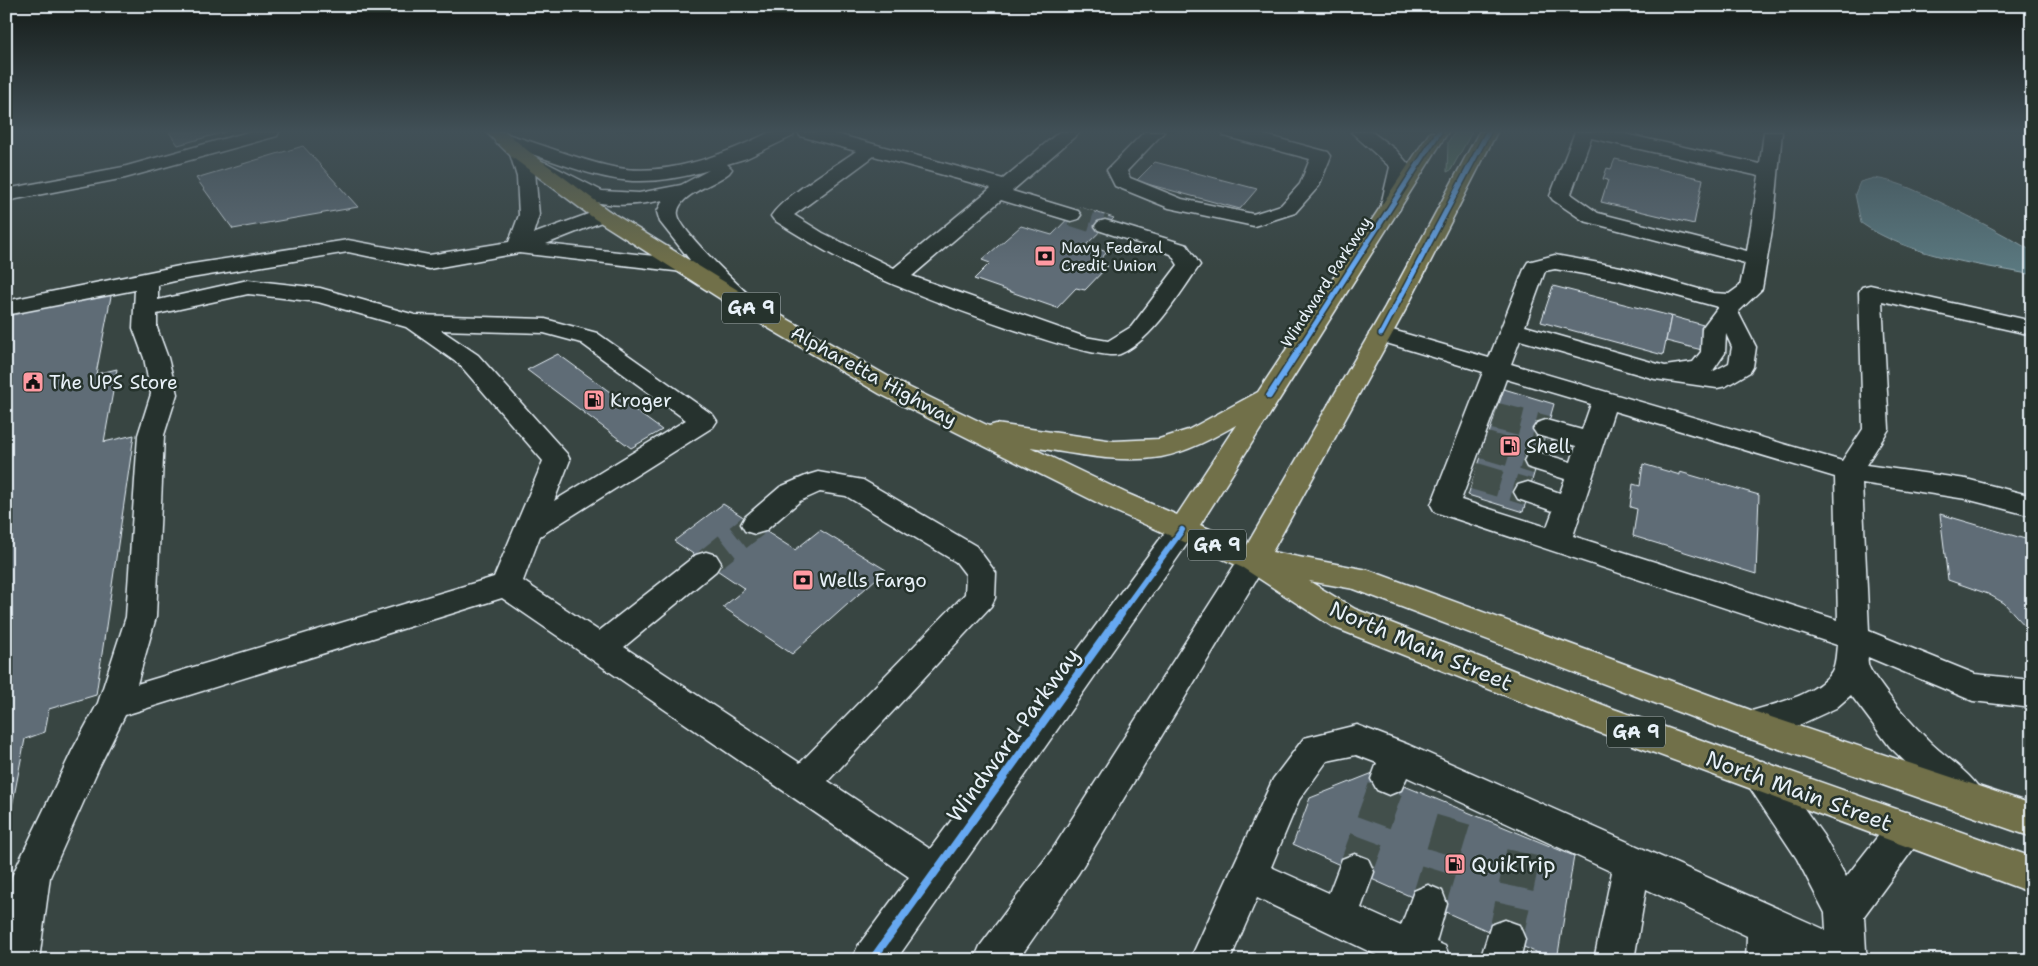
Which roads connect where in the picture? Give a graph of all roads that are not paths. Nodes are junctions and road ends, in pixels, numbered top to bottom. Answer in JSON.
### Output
{"nodes":[{"id":1,"x":98,"y":177,"type":"edge"},
{"id":2,"x":527,"y":177,"type":"edge"},
{"id":3,"x":552,"y":177,"type":"edge"},
{"id":4,"x":559,"y":177,"type":"edge"},
{"id":5,"x":712,"y":177,"type":"edge"},
{"id":6,"x":832,"y":177,"type":"edge"},
{"id":7,"x":960,"y":177,"type":"edge"},
{"id":8,"x":1017,"y":177,"type":"edge"},
{"id":9,"x":1120,"y":177,"type":"edge"},
{"id":10,"x":1313,"y":177,"type":"edge"},
{"id":11,"x":1397,"y":177,"type":"edge"},
{"id":12,"x":1410,"y":177,"type":"edge"},
{"id":13,"x":1464,"y":177,"type":"edge"},
{"id":14,"x":1567,"y":177,"type":"edge"},
{"id":15,"x":1768,"y":177,"type":"edge"},
{"id":16,"x":693,"y":188,"type":"junction"},
{"id":17,"x":1002,"y":190,"type":"junction"},
{"id":18,"x":6,"y":195,"type":"edge"},
{"id":19,"x":1390,"y":208,"type":"junction"},
{"id":20,"x":602,"y":215,"type":"junction"},
{"id":21,"x":1071,"y":215,"type":"tunnel mouth"},
{"id":22,"x":1105,"y":226,"type":"tunnel mouth"},
{"id":23,"x":518,"y":247,"type":"junction"},
{"id":24,"x":1757,"y":260,"type":"junction"},
{"id":25,"x":683,"y":265,"type":"junction"},
{"id":26,"x":896,"y":278,"type":"junction"},
{"id":27,"x":147,"y":281,"type":"junction"},
{"id":28,"x":746,"y":304,"type":"junction"},
{"id":29,"x":1724,"y":304,"type":"junction"},
{"id":30,"x":6,"y":308,"type":"edge"},
{"id":31,"x":145,"y":310,"type":"junction"},
{"id":32,"x":414,"y":322,"type":"junction"},
{"id":33,"x":2032,"y":328,"type":"edge"},
{"id":34,"x":1512,"y":330,"type":"junction"},
{"id":35,"x":1380,"y":334,"type":"junction"},
{"id":36,"x":1497,"y":369,"type":"junction"},
{"id":37,"x":1674,"y":373,"type":"junction"},
{"id":38,"x":1269,"y":396,"type":"junction"},
{"id":39,"x":1605,"y":401,"type":"junction"},
{"id":40,"x":970,"y":428,"type":"junction"},
{"id":41,"x":1546,"y":429,"type":"tunnel mouth"},
{"id":42,"x":1591,"y":440,"type":"junction"},
{"id":43,"x":1537,"y":461,"type":"tunnel mouth"},
{"id":44,"x":1848,"y":472,"type":"junction"},
{"id":45,"x":1580,"y":474,"type":"junction"},
{"id":46,"x":1528,"y":492,"type":"tunnel mouth"},
{"id":47,"x":1569,"y":506,"type":"junction"},
{"id":48,"x":2032,"y":506,"type":"edge"},
{"id":49,"x":755,"y":524,"type":"tunnel mouth"},
{"id":50,"x":1182,"y":530,"type":"junction"},
{"id":51,"x":527,"y":531,"type":"junction"},
{"id":52,"x":1557,"y":541,"type":"junction"},
{"id":53,"x":1253,"y":560,"type":"junction"},
{"id":54,"x":706,"y":563,"type":"tunnel mouth"},
{"id":55,"x":506,"y":585,"type":"junction"},
{"id":56,"x":601,"y":648,"type":"junction"},
{"id":57,"x":1852,"y":651,"type":"junction"},
{"id":58,"x":2032,"y":694,"type":"edge"},
{"id":59,"x":114,"y":705,"type":"junction"},
{"id":60,"x":1751,"y":725,"type":"junction"},
{"id":61,"x":1762,"y":777,"type":"junction"},
{"id":62,"x":804,"y":784,"type":"junction"},
{"id":63,"x":1968,"y":799,"type":"junction"},
{"id":64,"x":2032,"y":821,"type":"edge"},
{"id":65,"x":1906,"y":829,"type":"junction"},
{"id":66,"x":1632,"y":864,"type":"junction"},
{"id":67,"x":1355,"y":872,"type":"tunnel mouth"},
{"id":68,"x":935,"y":873,"type":"junction"},
{"id":69,"x":1248,"y":875,"type":"junction"},
{"id":70,"x":2032,"y":875,"type":"edge"},
{"id":71,"x":1428,"y":904,"type":"tunnel mouth"},
{"id":72,"x":1844,"y":911,"type":"junction"},
{"id":73,"x":1339,"y":917,"type":"junction"},
{"id":74,"x":1766,"y":942,"type":"edge"},
{"id":75,"x":1006,"y":951,"type":"edge"},
{"id":76,"x":1422,"y":956,"type":"edge"},
{"id":77,"x":1849,"y":959,"type":"edge"},
{"id":78,"x":19,"y":960,"type":"edge"},
{"id":79,"x":872,"y":960,"type":"edge"},
{"id":80,"x":1210,"y":960,"type":"edge"},
{"id":81,"x":1614,"y":960,"type":"edge"}],
"edges":[{"from":1,"to":18,"type":"street"},
{"from":2,"to":23,"type":"street"},
{"from":3,"to":20,"type":"main road","name":"Alpharetta Highway","number":"GA 9"},
{"from":4,"to":16,"type":"street"},
{"from":5,"to":16,"type":"street"},
{"from":6,"to":26,"type":"street"},
{"from":7,"to":17,"type":"street"},
{"from":8,"to":17,"type":"street"},
{"from":9,"to":10,"type":"street"},
{"from":11,"to":19,"type":"street"},
{"from":12,"to":19,"type":"main road","name":"Windward Parkway"},
{"from":13,"to":35,"type":"main road"},
{"from":14,"to":24,"type":"street"},
{"from":15,"to":24,"type":"street"},
{"from":16,"to":28,"type":"street"},
{"from":17,"to":21,"type":"street"},
{"from":17,"to":26,"type":"street"},
{"from":19,"to":38,"type":"main road","name":"Windward Parkway"},
{"from":20,"to":23,"type":"street"},
{"from":20,"to":25,"type":"main road","name":"Alpharetta Highway","number":"GA 9"},
{"from":22,"to":26,"type":"street"},
{"from":23,"to":25,"type":"street"},
{"from":23,"to":27,"type":"street"},
{"from":24,"to":29,"type":"street"},
{"from":25,"to":28,"type":"main road","name":"Alpharetta Highway","number":"GA 9"},
{"from":27,"to":30,"type":"street"},
{"from":27,"to":31,"type":"street"},
{"from":28,"to":40,"type":"main road","name":"Alpharetta Highway","number":"GA 9"},
{"from":29,"to":34,"type":"street"},
{"from":29,"to":37,"type":"street"},
{"from":29,"to":37,"type":"street"},
{"from":31,"to":32,"type":"street"},
{"from":31,"to":59,"type":"street"},
{"from":32,"to":51,"type":"street"},
{"from":32,"to":51,"type":"street"},
{"from":33,"to":44,"type":"street"},
{"from":34,"to":36,"type":"street"},
{"from":34,"to":37,"type":"street"},
{"from":35,"to":36,"type":"street"},
{"from":35,"to":53,"type":"main road"},
{"from":36,"to":39,"type":"street"},
{"from":36,"to":52,"type":"street"},
{"from":38,"to":40,"type":"main road"},
{"from":38,"to":50,"type":"main road","name":"Windward Parkway"},
{"from":39,"to":42,"type":"street"},
{"from":39,"to":44,"type":"street"},
{"from":40,"to":50,"type":"main road","name":"Alpharetta Highway","number":"GA 9"},
{"from":41,"to":42,"type":"street"},
{"from":42,"to":45,"type":"street"},
{"from":43,"to":45,"type":"street"},
{"from":44,"to":48,"type":"street"},
{"from":44,"to":57,"type":"street"},
{"from":45,"to":47,"type":"street"},
{"from":46,"to":47,"type":"street"},
{"from":47,"to":52,"type":"street"},
{"from":49,"to":62,"type":"street"},
{"from":50,"to":53,"type":"main road","name":"Alpharetta Highway","number":"GA 9"},
{"from":50,"to":68,"type":"street","name":"Windward Parkway"},
{"from":51,"to":55,"type":"street"},
{"from":52,"to":57,"type":"street"},
{"from":53,"to":60,"type":"main road","name":"North Main Street","number":"GA 9"},
{"from":53,"to":61,"type":"main road","name":"North Main Street","number":"GA 9"},
{"from":53,"to":75,"type":"street"},
{"from":54,"to":56,"type":"street"},
{"from":55,"to":56,"type":"street"},
{"from":55,"to":59,"type":"street"},
{"from":56,"to":62,"type":"street"},
{"from":57,"to":58,"type":"street"},
{"from":57,"to":60,"type":"street"},
{"from":57,"to":63,"type":"street"},
{"from":59,"to":78,"type":"street"},
{"from":60,"to":63,"type":"main road","name":"North Main Street","number":"GA 9"},
{"from":61,"to":65,"type":"main road","name":"North Main Street","number":"GA 9"},
{"from":61,"to":72,"type":"street"},
{"from":62,"to":68,"type":"street"},
{"from":63,"to":64,"type":"main road","name":"North Main Street","number":"GA 9"},
{"from":65,"to":70,"type":"main road","name":"North Main Street","number":"GA 9"},
{"from":65,"to":72,"type":"street"},
{"from":66,"to":69,"type":"street"},
{"from":66,"to":74,"type":"street"},
{"from":66,"to":81,"type":"street"},
{"from":67,"to":73,"type":"street"},
{"from":68,"to":79,"type":"street","name":"Windward Parkway"},
{"from":69,"to":73,"type":"street"},
{"from":69,"to":80,"type":"street"},
{"from":71,"to":76,"type":"street"},
{"from":72,"to":77,"type":"street"},
{"from":73,"to":76,"type":"street"},
{"from":74,"to":77,"type":"street"}]}
